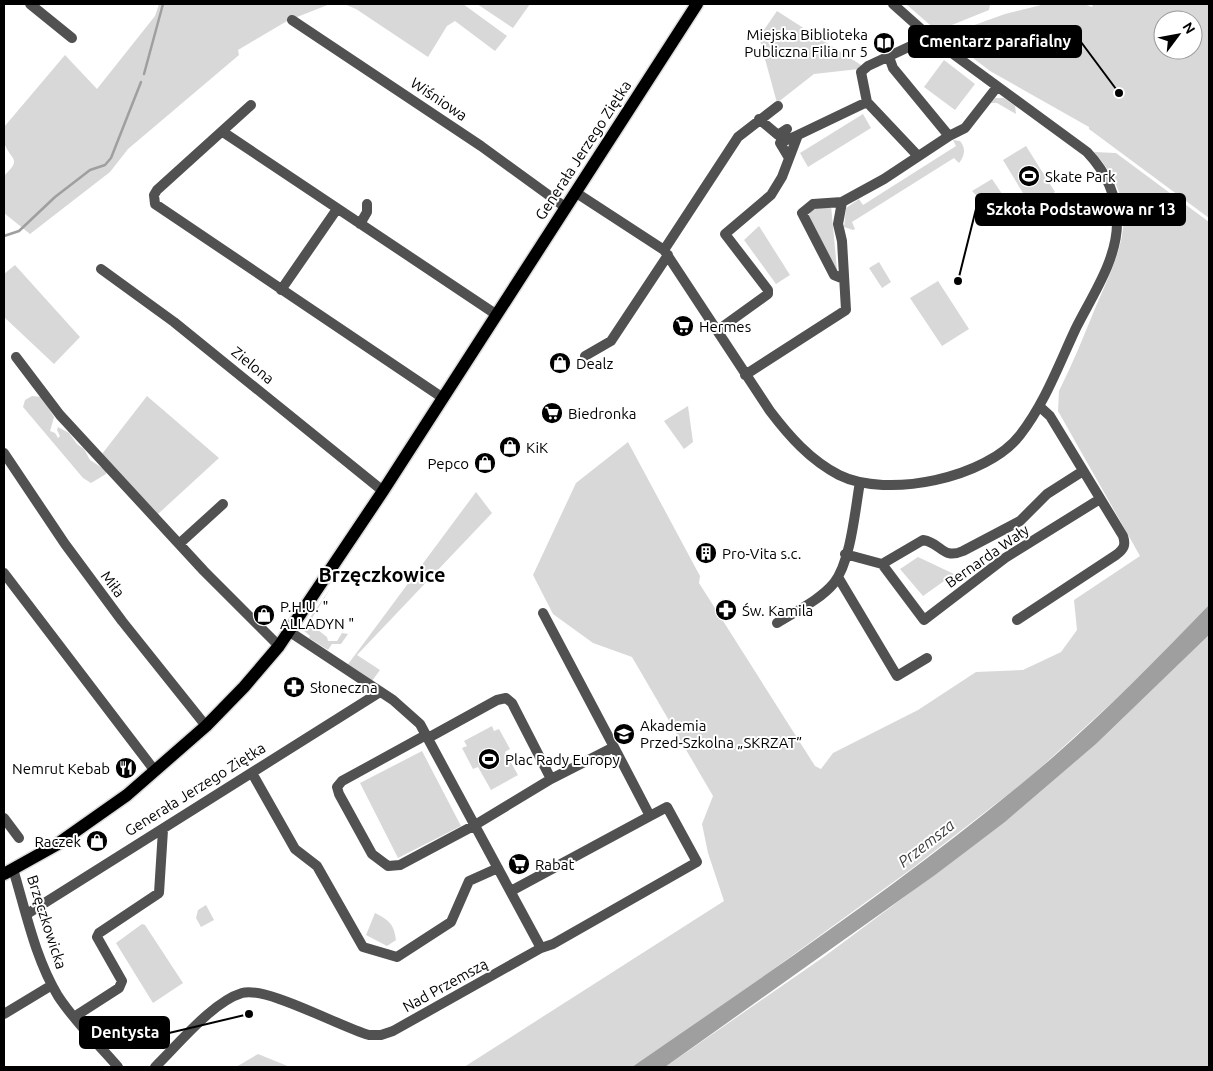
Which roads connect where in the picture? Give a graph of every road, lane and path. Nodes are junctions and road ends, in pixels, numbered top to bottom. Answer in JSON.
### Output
{"nodes":[{"id":1,"x":30,"y":4,"type":"edge"},
{"id":2,"x":697,"y":4,"type":"edge"},
{"id":3,"x":893,"y":4,"type":"edge"},
{"id":4,"x":292,"y":20,"type":"dead end"},
{"id":5,"x":930,"y":37,"type":"junction"},
{"id":6,"x":72,"y":38,"type":"dead end"},
{"id":7,"x":889,"y":57,"type":"junction"},
{"id":8,"x":998,"y":87,"type":"junction"},
{"id":9,"x":867,"y":102,"type":"junction"},
{"id":10,"x":251,"y":105,"type":"dead end"},
{"id":11,"x":778,"y":106,"type":"dead end"},
{"id":12,"x":759,"y":119,"type":"junction"},
{"id":13,"x":787,"y":129,"type":"dead end"},
{"id":14,"x":226,"y":133,"type":"junction"},
{"id":15,"x":949,"y":136,"type":"junction"},
{"id":16,"x":918,"y":156,"type":"junction"},
{"id":17,"x":575,"y":192,"type":"junction"},
{"id":18,"x":842,"y":202,"type":"junction"},
{"id":19,"x":367,"y":204,"type":"dead end"},
{"id":20,"x":565,"y":207,"type":"junction"},
{"id":21,"x":337,"y":208,"type":"junction"},
{"id":22,"x":360,"y":224,"type":"junction"},
{"id":23,"x":666,"y":252,"type":"junction"},
{"id":24,"x":101,"y":269,"type":"dead end"},
{"id":25,"x":844,"y":279,"type":"junction"},
{"id":26,"x":281,"y":290,"type":"junction"},
{"id":27,"x":496,"y":315,"type":"junction"},
{"id":28,"x":718,"y":330,"type":"junction"},
{"id":29,"x":585,"y":356,"type":"dead end"},
{"id":30,"x":16,"y":357,"type":"dead end"},
{"id":31,"x":745,"y":375,"type":"junction"},
{"id":32,"x":443,"y":398,"type":"junction"},
{"id":33,"x":1039,"y":406,"type":"junction"},
{"id":34,"x":4,"y":453,"type":"edge"},
{"id":35,"x":1083,"y":471,"type":"junction"},
{"id":36,"x":860,"y":482,"type":"junction"},
{"id":37,"x":383,"y":491,"type":"junction"},
{"id":38,"x":1100,"y":499,"type":"junction"},
{"id":39,"x":223,"y":504,"type":"dead end"},
{"id":40,"x":179,"y":544,"type":"junction"},
{"id":41,"x":846,"y":554,"type":"junction"},
{"id":42,"x":882,"y":564,"type":"junction"},
{"id":43,"x":4,"y":573,"type":"edge"},
{"id":44,"x":838,"y":577,"type":"junction"},
{"id":45,"x":543,"y":613,"type":"dead end"},
{"id":46,"x":1017,"y":620,"type":"dead end"},
{"id":47,"x":777,"y":623,"type":"dead end"},
{"id":48,"x":290,"y":632,"type":"junction"},
{"id":49,"x":279,"y":646,"type":"junction"},
{"id":50,"x":927,"y":658,"type":"dead end"},
{"id":51,"x":380,"y":692,"type":"junction"},
{"id":52,"x":206,"y":726,"type":"junction"},
{"id":53,"x":427,"y":736,"type":"junction"},
{"id":54,"x":614,"y":747,"type":"junction"},
{"id":55,"x":155,"y":771,"type":"junction"},
{"id":56,"x":252,"y":773,"type":"junction"},
{"id":57,"x":551,"y":779,"type":"junction"},
{"id":58,"x":650,"y":816,"type":"junction"},
{"id":59,"x":4,"y":818,"type":"edge"},
{"id":60,"x":475,"y":825,"type":"junction"},
{"id":61,"x":163,"y":830,"type":"junction"},
{"id":62,"x":19,"y":838,"type":"dead end"},
{"id":63,"x":498,"y":868,"type":"junction"},
{"id":64,"x":8,"y":872,"type":"edge"},
{"id":65,"x":511,"y":891,"type":"junction"},
{"id":66,"x":27,"y":914,"type":"junction"},
{"id":67,"x":541,"y":948,"type":"junction"},
{"id":68,"x":52,"y":985,"type":"junction"},
{"id":69,"x":4,"y":1014,"type":"edge"},
{"id":70,"x":74,"y":1017,"type":"junction"},
{"id":71,"x":118,"y":1067,"type":"edge"},
{"id":72,"x":155,"y":1067,"type":"edge"}],
"edges":[{"from":1,"to":6,"type":"street"},
{"from":2,"to":17,"type":"main road","name":"Generała Jerzego Ziętka"},
{"from":3,"to":5,"type":"street"},
{"from":4,"to":20,"type":"street","name":"Wiśniowa"},
{"from":5,"to":7,"type":"street"},
{"from":5,"to":8,"type":"street"},
{"from":7,"to":9,"type":"street"},
{"from":7,"to":15,"type":"street"},
{"from":8,"to":15,"type":"street"},
{"from":8,"to":33,"type":"street"},
{"from":9,"to":16,"type":"street"},
{"from":9,"to":28,"type":"street"},
{"from":10,"to":14,"type":"street"},
{"from":11,"to":12,"type":"street"},
{"from":12,"to":13,"type":"street"},
{"from":12,"to":23,"type":"street"},
{"from":14,"to":21,"type":"street"},
{"from":14,"to":26,"type":"street"},
{"from":15,"to":16,"type":"street"},
{"from":16,"to":18,"type":"street"},
{"from":17,"to":20,"type":"main road","name":"Generała Jerzego Ziętka"},
{"from":17,"to":23,"type":"street"},
{"from":18,"to":25,"type":"street"},
{"from":18,"to":25,"type":"street"},
{"from":19,"to":22,"type":"street"},
{"from":20,"to":27,"type":"main road","name":"Generała Jerzego Ziętka"},
{"from":21,"to":22,"type":"street"},
{"from":21,"to":26,"type":"street"},
{"from":22,"to":27,"type":"street"},
{"from":23,"to":28,"type":"street"},
{"from":23,"to":29,"type":"street"},
{"from":24,"to":37,"type":"street","name":"Zielona"},
{"from":25,"to":31,"type":"street"},
{"from":26,"to":32,"type":"street"},
{"from":27,"to":32,"type":"main road","name":"Generała Jerzego Ziętka"},
{"from":28,"to":31,"type":"street"},
{"from":30,"to":40,"type":"street"},
{"from":31,"to":36,"type":"street"},
{"from":32,"to":37,"type":"main road","name":"Generała Jerzego Ziętka"},
{"from":33,"to":35,"type":"street"},
{"from":33,"to":36,"type":"street"},
{"from":34,"to":52,"type":"street","name":"Miła"},
{"from":35,"to":38,"type":"street"},
{"from":35,"to":42,"type":"street","name":"Bernarda Wały"},
{"from":36,"to":41,"type":"street"},
{"from":37,"to":48,"type":"main road","name":"Generała Jerzego Ziętka"},
{"from":38,"to":42,"type":"street","name":"Bernarda Wały"},
{"from":38,"to":46,"type":"street"},
{"from":39,"to":40,"type":"street"},
{"from":40,"to":49,"type":"street"},
{"from":41,"to":42,"type":"street"},
{"from":41,"to":44,"type":"street"},
{"from":43,"to":55,"type":"street"},
{"from":44,"to":47,"type":"street"},
{"from":44,"to":50,"type":"street"},
{"from":45,"to":54,"type":"street"},
{"from":48,"to":49,"type":"main road","name":"Generała Jerzego Ziętka"},
{"from":48,"to":51,"type":"street"},
{"from":49,"to":52,"type":"main road","name":"Generała Jerzego Ziętka"},
{"from":51,"to":53,"type":"street"},
{"from":51,"to":56,"type":"street","name":"Generała Jerzego Ziętka"},
{"from":52,"to":55,"type":"main road","name":"Generała Jerzego Ziętka"},
{"from":53,"to":57,"type":"street"},
{"from":53,"to":60,"type":"street"},
{"from":53,"to":60,"type":"street"},
{"from":54,"to":57,"type":"street"},
{"from":54,"to":58,"type":"street"},
{"from":55,"to":64,"type":"main road","name":"Generała Jerzego Ziętka"},
{"from":56,"to":61,"type":"street","name":"Generała Jerzego Ziętka"},
{"from":56,"to":63,"type":"street"},
{"from":57,"to":60,"type":"street"},
{"from":58,"to":65,"type":"street"},
{"from":58,"to":67,"type":"street","name":"Nad Przemszą"},
{"from":59,"to":62,"type":"street"},
{"from":60,"to":63,"type":"street"},
{"from":61,"to":66,"type":"street","name":"Generała Jerzego Ziętka"},
{"from":61,"to":70,"type":"street"},
{"from":63,"to":65,"type":"street"},
{"from":64,"to":66,"type":"street","name":"Brzęczkowicka"},
{"from":65,"to":67,"type":"street"},
{"from":66,"to":68,"type":"street","name":"Brzęczkowicka"},
{"from":67,"to":72,"type":"street","name":"Nad Przemszą"},
{"from":68,"to":69,"type":"street","name":"Brzęczkowicka"},
{"from":68,"to":70,"type":"street","name":"Brzęczkowicka"},
{"from":70,"to":71,"type":"street","name":"Brzęczkowicka"}]}
